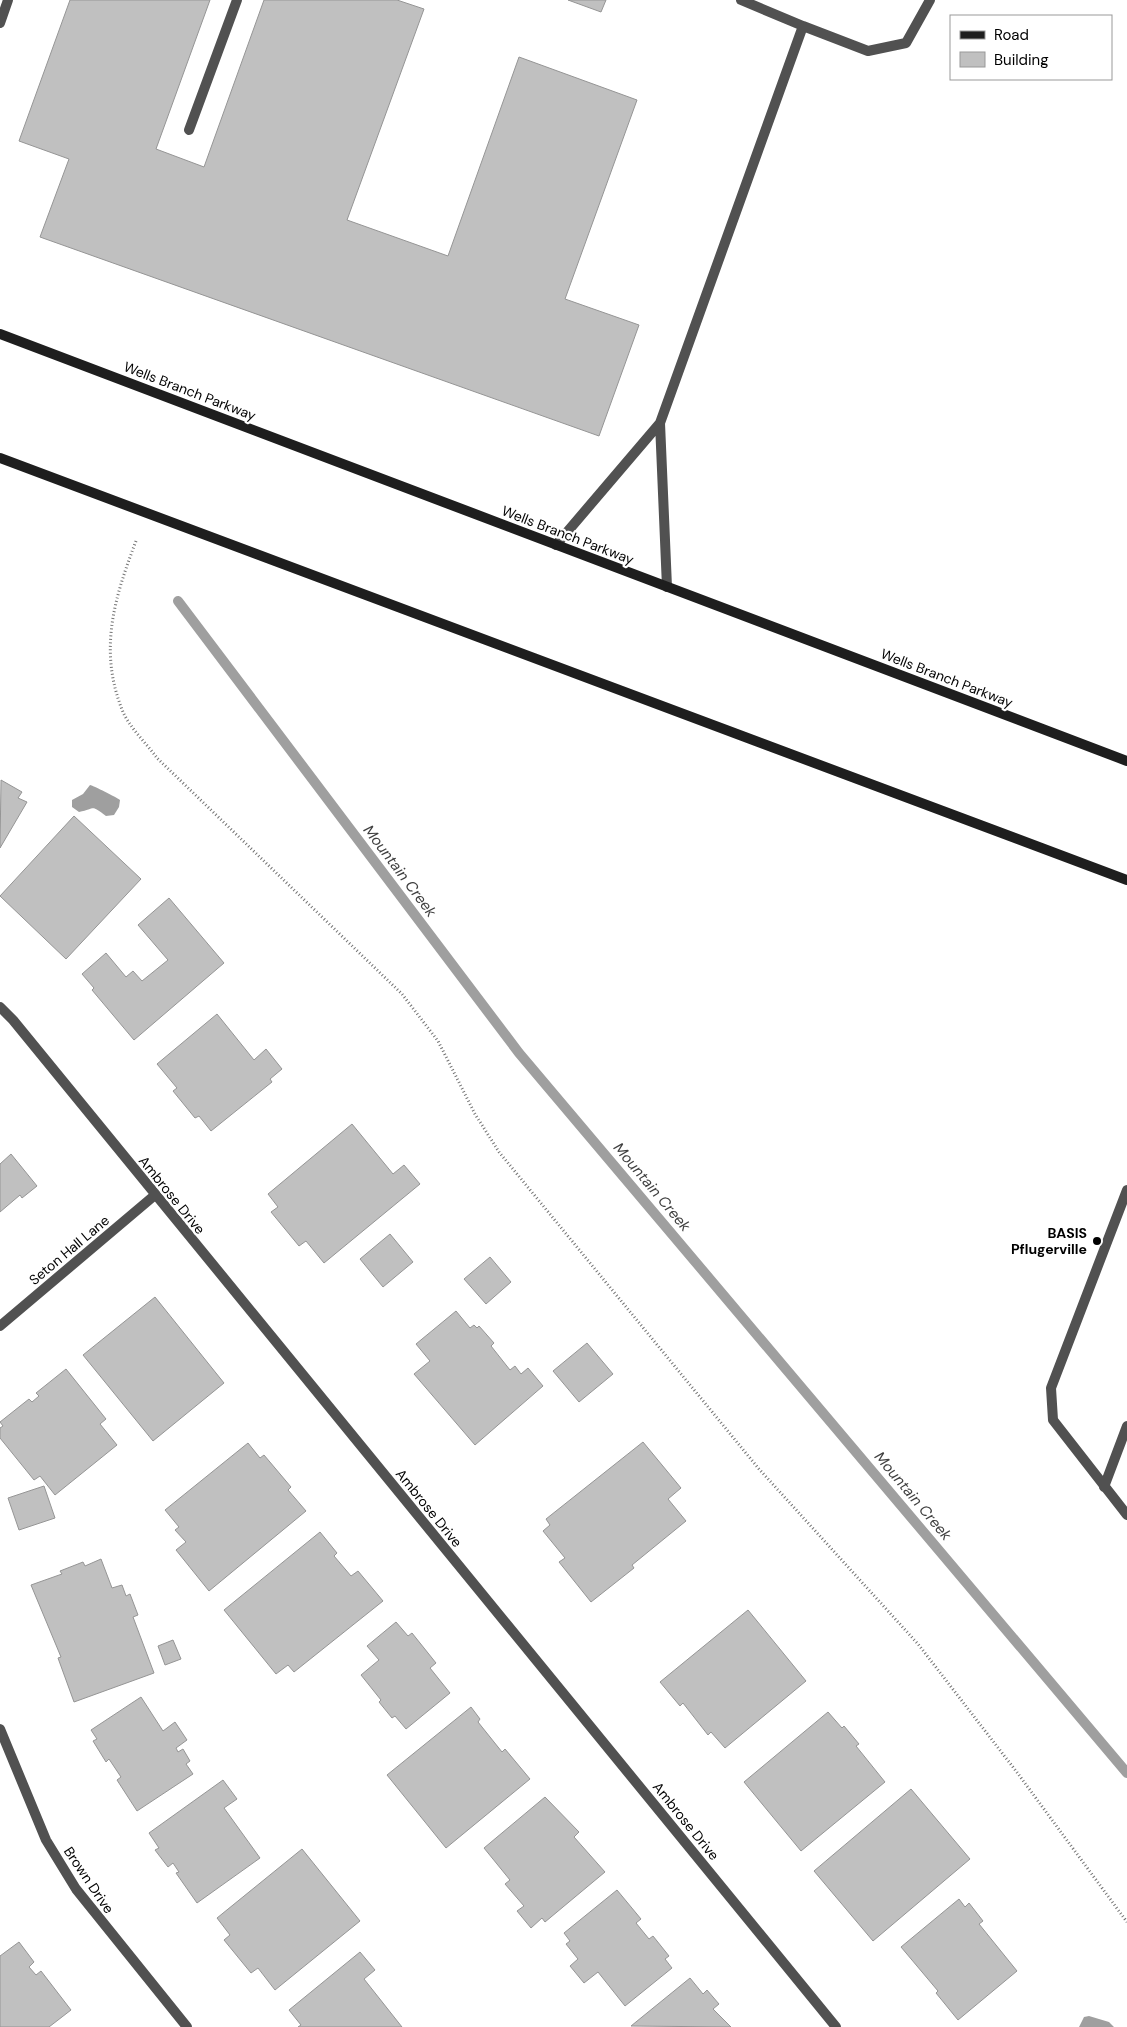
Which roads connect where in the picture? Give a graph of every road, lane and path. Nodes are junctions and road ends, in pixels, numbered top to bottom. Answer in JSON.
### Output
{"nodes":[{"id":1,"x":8,"y":0,"type":"edge"},
{"id":2,"x":237,"y":0,"type":"edge"},
{"id":3,"x":741,"y":0,"type":"edge"},
{"id":4,"x":930,"y":0,"type":"edge"},
{"id":5,"x":0,"y":23,"type":"edge"},
{"id":6,"x":803,"y":26,"type":"junction"},
{"id":7,"x":189,"y":130,"type":"dead end"},
{"id":8,"x":0,"y":334,"type":"edge"},
{"id":9,"x":660,"y":423,"type":"junction"},
{"id":10,"x":0,"y":458,"type":"edge"},
{"id":11,"x":136,"y":541,"type":"dead end"},
{"id":12,"x":556,"y":545,"type":"junction"},
{"id":13,"x":668,"y":587,"type":"junction"},
{"id":14,"x":1127,"y":761,"type":"edge"},
{"id":15,"x":1127,"y":880,"type":"edge"},
{"id":16,"x":0,"y":1007,"type":"edge"},
{"id":17,"x":1127,"y":1190,"type":"edge"},
{"id":18,"x":155,"y":1195,"type":"junction"},
{"id":19,"x":0,"y":1326,"type":"edge"},
{"id":20,"x":1127,"y":1426,"type":"edge"},
{"id":21,"x":1104,"y":1488,"type":"junction"},
{"id":22,"x":1127,"y":1515,"type":"edge"},
{"id":23,"x":0,"y":1729,"type":"edge"},
{"id":24,"x":1127,"y":1922,"type":"edge"},
{"id":25,"x":187,"y":2027,"type":"edge"},
{"id":26,"x":836,"y":2027,"type":"edge"}],
"edges":[{"from":1,"to":5,"type":"street"},
{"from":2,"to":7,"type":"street"},
{"from":3,"to":6,"type":"street"},
{"from":4,"to":6,"type":"street"},
{"from":6,"to":9,"type":"street"},
{"from":8,"to":12,"type":"main road","name":"Wells Branch Parkway"},
{"from":9,"to":12,"type":"street"},
{"from":9,"to":13,"type":"street"},
{"from":10,"to":15,"type":"main road"},
{"from":11,"to":24,"type":"path"},
{"from":12,"to":13,"type":"main road","name":"Wells Branch Parkway"},
{"from":13,"to":14,"type":"main road","name":"Wells Branch Parkway"},
{"from":16,"to":18,"type":"street","name":"Ambrose Drive"},
{"from":17,"to":21,"type":"street"},
{"from":18,"to":19,"type":"street","name":"Seton Hall Lane"},
{"from":18,"to":26,"type":"street","name":"Ambrose Drive"},
{"from":20,"to":21,"type":"street"},
{"from":21,"to":22,"type":"street"},
{"from":23,"to":25,"type":"street","name":"Brown Drive"}]}
